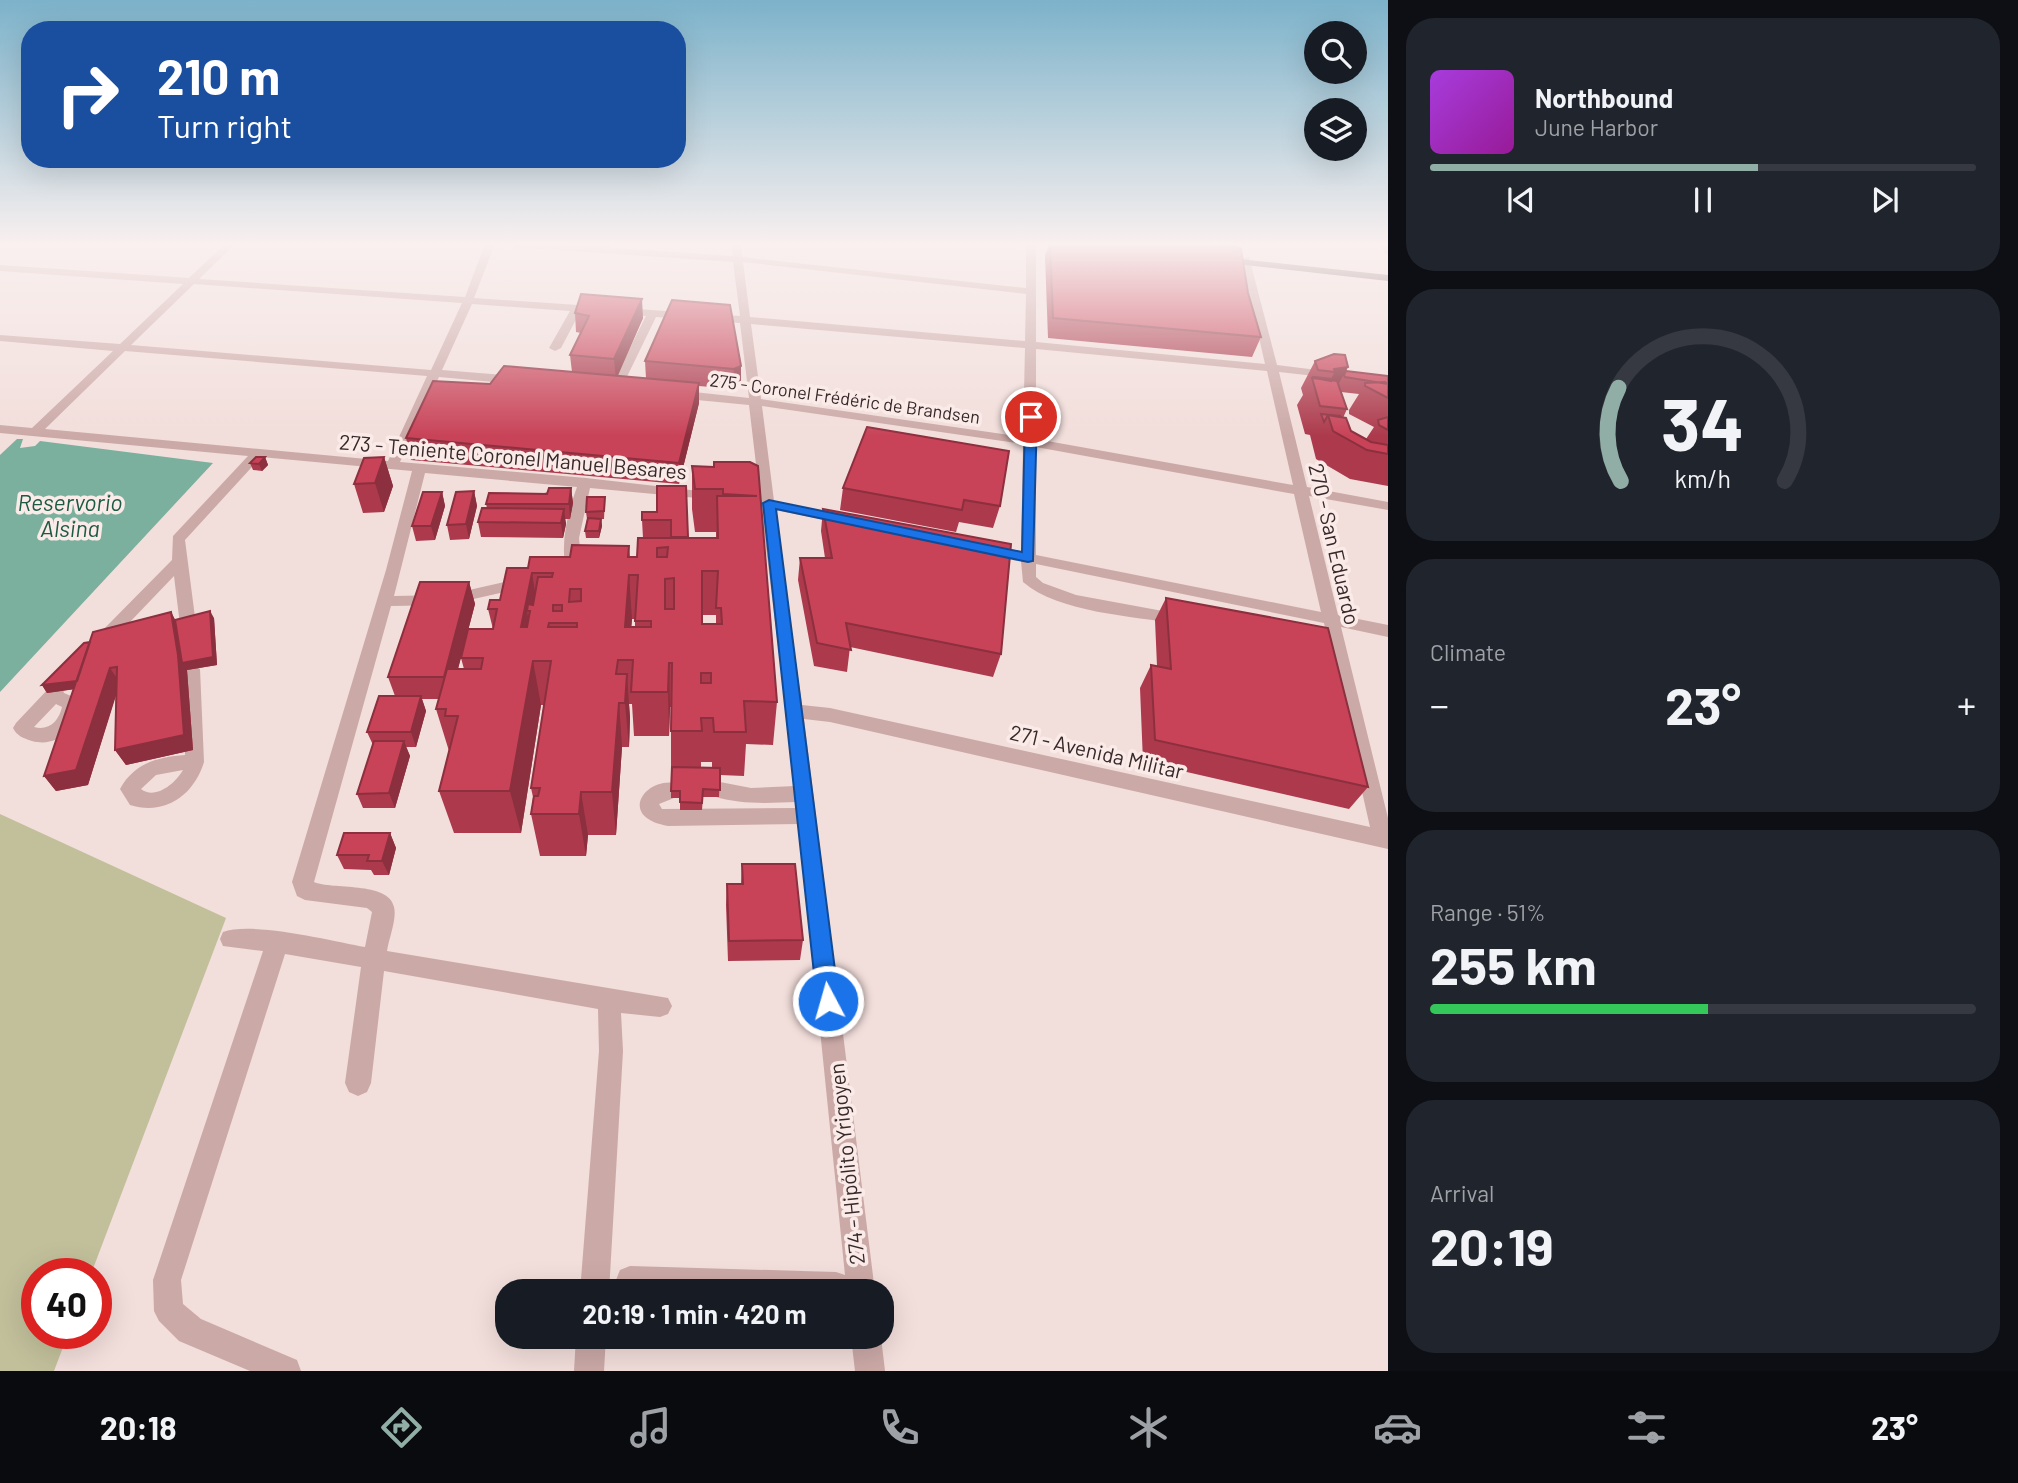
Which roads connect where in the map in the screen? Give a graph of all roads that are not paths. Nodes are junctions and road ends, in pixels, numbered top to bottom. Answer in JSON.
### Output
{"nodes":[{"id":1,"x":165,"y":308,"type":"edge"},
{"id":2,"x":464,"y":308,"type":"edge"},
{"id":3,"x":562,"y":308,"type":"edge"},
{"id":4,"x":743,"y":308,"type":"edge"},
{"id":5,"x":1032,"y":308,"type":"edge"},
{"id":6,"x":1257,"y":308,"type":"edge"},
{"id":7,"x":576,"y":309,"type":"junction"},
{"id":8,"x":652,"y":314,"type":"junction"},
{"id":9,"x":745,"y":320,"type":"junction"},
{"id":10,"x":0,"y":338,"type":"edge"},
{"id":11,"x":1032,"y":345,"type":"junction"},
{"id":12,"x":123,"y":348,"type":"junction"},
{"id":13,"x":555,"y":348,"type":"dead end"},
{"id":14,"x":1271,"y":367,"type":"junction"},
{"id":15,"x":434,"y":373,"type":"junction"},
{"id":16,"x":1349,"y":377,"type":"edge"},
{"id":17,"x":524,"y":381,"type":"edge"},
{"id":18,"x":603,"y":387,"type":"edge"},
{"id":19,"x":666,"y":393,"type":"edge"},
{"id":20,"x":756,"y":400,"type":"junction"},
{"id":21,"x":3,"y":432,"type":"edge"},
{"id":22,"x":35,"y":432,"type":"junction"},
{"id":23,"x":1031,"y":442,"type":"junction"},
{"id":24,"x":257,"y":454,"type":"junction"},
{"id":25,"x":392,"y":466,"type":"junction"},
{"id":26,"x":419,"y":468,"type":"junction"},
{"id":27,"x":586,"y":482,"type":"junction"},
{"id":28,"x":1301,"y":491,"type":"junction"},
{"id":29,"x":769,"y":503,"type":"junction"},
{"id":30,"x":1388,"y":506,"type":"edge"},
{"id":31,"x":858,"y":523,"type":"edge"},
{"id":32,"x":976,"y":547,"type":"edge"},
{"id":33,"x":1028,"y":558,"type":"junction"},
{"id":34,"x":180,"y":561,"type":"junction"},
{"id":35,"x":574,"y":570,"type":"edge"},
{"id":36,"x":542,"y":579,"type":"edge"},
{"id":37,"x":385,"y":601,"type":"junction"},
{"id":38,"x":1331,"y":620,"type":"junction"},
{"id":39,"x":1192,"y":621,"type":"edge"},
{"id":40,"x":188,"y":625,"type":"edge"},
{"id":41,"x":1388,"y":631,"type":"edge"},
{"id":42,"x":94,"y":649,"type":"edge"},
{"id":43,"x":191,"y":669,"type":"edge"},
{"id":44,"x":795,"y":710,"type":"junction"},
{"id":45,"x":195,"y":762,"type":"dead end"},
{"id":46,"x":672,"y":790,"type":"edge"},
{"id":47,"x":720,"y":790,"type":"edge"},
{"id":48,"x":806,"y":805,"type":"junction"},
{"id":49,"x":1385,"y":840,"type":"edge"},
{"id":50,"x":231,"y":939,"type":"dead end"},
{"id":51,"x":277,"y":942,"type":"junction"},
{"id":52,"x":374,"y":958,"type":"junction"},
{"id":53,"x":609,"y":1000,"type":"junction"},
{"id":54,"x":660,"y":1006,"type":"dead end"},
{"id":55,"x":358,"y":1083,"type":"dead end"},
{"id":56,"x":595,"y":1279,"type":"edge"},
{"id":57,"x":860,"y":1279,"type":"edge"},
{"id":58,"x":590,"y":1349,"type":"edge"},
{"id":59,"x":867,"y":1349,"type":"edge"},
{"id":60,"x":286,"y":1371,"type":"edge"},
{"id":61,"x":589,"y":1371,"type":"edge"},
{"id":62,"x":870,"y":1371,"type":"edge"}],
"edges":[{"from":1,"to":12,"type":"street"},
{"from":2,"to":15,"type":"street"},
{"from":3,"to":7,"type":"street"},
{"from":4,"to":9,"type":"street","name":"274 - Hipólito Yrigoyen"},
{"from":5,"to":11,"type":"street"},
{"from":6,"to":14,"type":"street","name":"270 - San Eduardo"},
{"from":7,"to":8,"type":"street"},
{"from":7,"to":13,"type":"street"},
{"from":8,"to":9,"type":"street"},
{"from":8,"to":18,"type":"street"},
{"from":9,"to":11,"type":"street"},
{"from":9,"to":20,"type":"street","name":"274 - Hipólito Yrigoyen"},
{"from":10,"to":12,"type":"street"},
{"from":11,"to":14,"type":"street"},
{"from":11,"to":23,"type":"street"},
{"from":12,"to":15,"type":"street"},
{"from":12,"to":22,"type":"street"},
{"from":14,"to":16,"type":"street"},
{"from":14,"to":28,"type":"street","name":"270 - San Eduardo"},
{"from":15,"to":17,"type":"street"},
{"from":15,"to":25,"type":"street"},
{"from":19,"to":20,"type":"street","name":"275 - Coronel Frédéric de Brandsen"},
{"from":20,"to":23,"type":"street","name":"275 - Coronel Frédéric de Brandsen"},
{"from":20,"to":29,"type":"street","name":"274 - Hipólito Yrigoyen"},
{"from":21,"to":22,"type":"street","name":"273 - Teniente Coronel Manuel Besares"},
{"from":22,"to":24,"type":"street","name":"273 - Teniente Coronel Manuel Besares"},
{"from":23,"to":28,"type":"street","name":"275 - Coronel Frédéric de Brandsen"},
{"from":23,"to":33,"type":"street"},
{"from":24,"to":25,"type":"street","name":"273 - Teniente Coronel Manuel Besares"},
{"from":24,"to":34,"type":"street"},
{"from":25,"to":26,"type":"street","name":"273 - Teniente Coronel Manuel Besares"},
{"from":26,"to":27,"type":"street","name":"273 - Teniente Coronel Manuel Besares"},
{"from":26,"to":37,"type":"street"},
{"from":27,"to":29,"type":"street","name":"273 - Teniente Coronel Manuel Besares"},
{"from":27,"to":35,"type":"street"},
{"from":28,"to":30,"type":"street","name":"275 - Coronel Frédéric de Brandsen"},
{"from":28,"to":38,"type":"street","name":"270 - San Eduardo"},
{"from":29,"to":31,"type":"street","name":"273 - Teniente Coronel Manuel Besares"},
{"from":29,"to":44,"type":"street","name":"274 - Hipólito Yrigoyen"},
{"from":32,"to":33,"type":"street"},
{"from":33,"to":38,"type":"street"},
{"from":33,"to":39,"type":"street"},
{"from":34,"to":40,"type":"street"},
{"from":34,"to":42,"type":"street"},
{"from":36,"to":37,"type":"street"},
{"from":37,"to":52,"type":"street"},
{"from":38,"to":41,"type":"street"},
{"from":38,"to":49,"type":"street","name":"270 - San Eduardo"},
{"from":43,"to":45,"type":"street"},
{"from":44,"to":48,"type":"street","name":"274 - Hipólito Yrigoyen"},
{"from":44,"to":49,"type":"street","name":"271 - Avenida Militar"},
{"from":46,"to":48,"type":"street"},
{"from":47,"to":48,"type":"street"},
{"from":48,"to":57,"type":"street","name":"274 - Hipólito Yrigoyen"},
{"from":50,"to":51,"type":"street"},
{"from":51,"to":52,"type":"street"},
{"from":51,"to":60,"type":"street"},
{"from":52,"to":53,"type":"street"},
{"from":52,"to":55,"type":"street"},
{"from":53,"to":54,"type":"street"},
{"from":53,"to":56,"type":"street"},
{"from":58,"to":61,"type":"street"},
{"from":59,"to":62,"type":"street"}]}
